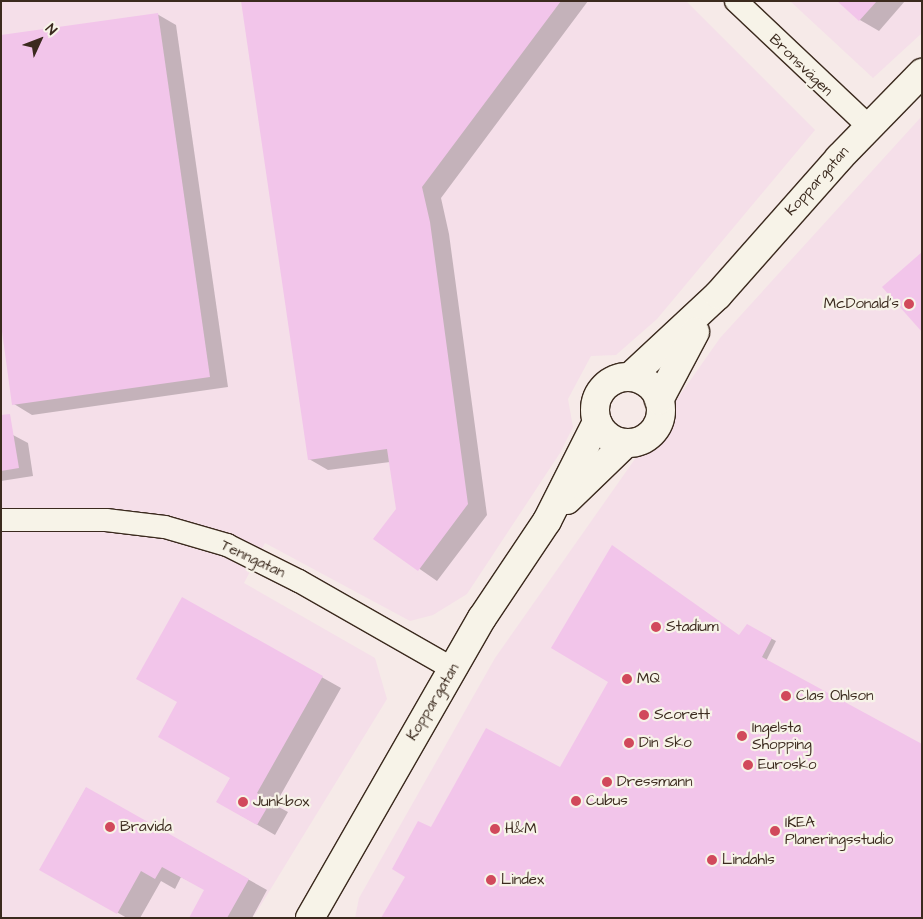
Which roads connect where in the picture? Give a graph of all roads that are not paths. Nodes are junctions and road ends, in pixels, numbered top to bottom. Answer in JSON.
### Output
{"nodes":[{"id":1,"x":736,"y":1,"type":"edge"},
{"id":2,"x":922,"y":73,"type":"edge"},
{"id":3,"x":868,"y":126,"type":"junction"},
{"id":4,"x":718,"y":295,"type":"junction"},
{"id":5,"x":630,"y":377,"type":"junction"},
{"id":6,"x":659,"y":400,"type":"junction"},
{"id":7,"x":597,"y":422,"type":"junction"},
{"id":8,"x":626,"y":443,"type":"junction"},
{"id":9,"x":1,"y":520,"type":"edge"},
{"id":10,"x":547,"y":521,"type":"junction"},
{"id":11,"x":453,"y":669,"type":"junction"},
{"id":12,"x":327,"y":888,"type":"junction"},
{"id":13,"x":310,"y":918,"type":"edge"},
{"id":14,"x":324,"y":918,"type":"edge"}],
"edges":[{"from":1,"to":3,"type":"street","name":"Bronsvägen"},
{"from":2,"to":3,"type":"street","name":"Koppargatan"},
{"from":3,"to":4,"type":"street","name":"Koppargatan"},
{"from":4,"to":5,"type":"street","name":"Koppargatan"},
{"from":4,"to":6,"type":"street","name":"Koppargatan"},
{"from":5,"to":6,"type":"street"},
{"from":5,"to":7,"type":"street"},
{"from":6,"to":8,"type":"street"},
{"from":7,"to":8,"type":"street"},
{"from":7,"to":10,"type":"street","name":"Koppargatan"},
{"from":8,"to":10,"type":"street","name":"Koppargatan"},
{"from":9,"to":11,"type":"street","name":"Tenngatan"},
{"from":10,"to":11,"type":"street","name":"Koppargatan"},
{"from":11,"to":12,"type":"street","name":"Koppargatan"},
{"from":12,"to":13,"type":"street","name":"Koppargatan"},
{"from":12,"to":14,"type":"street","name":"Koppargatan"}]}
